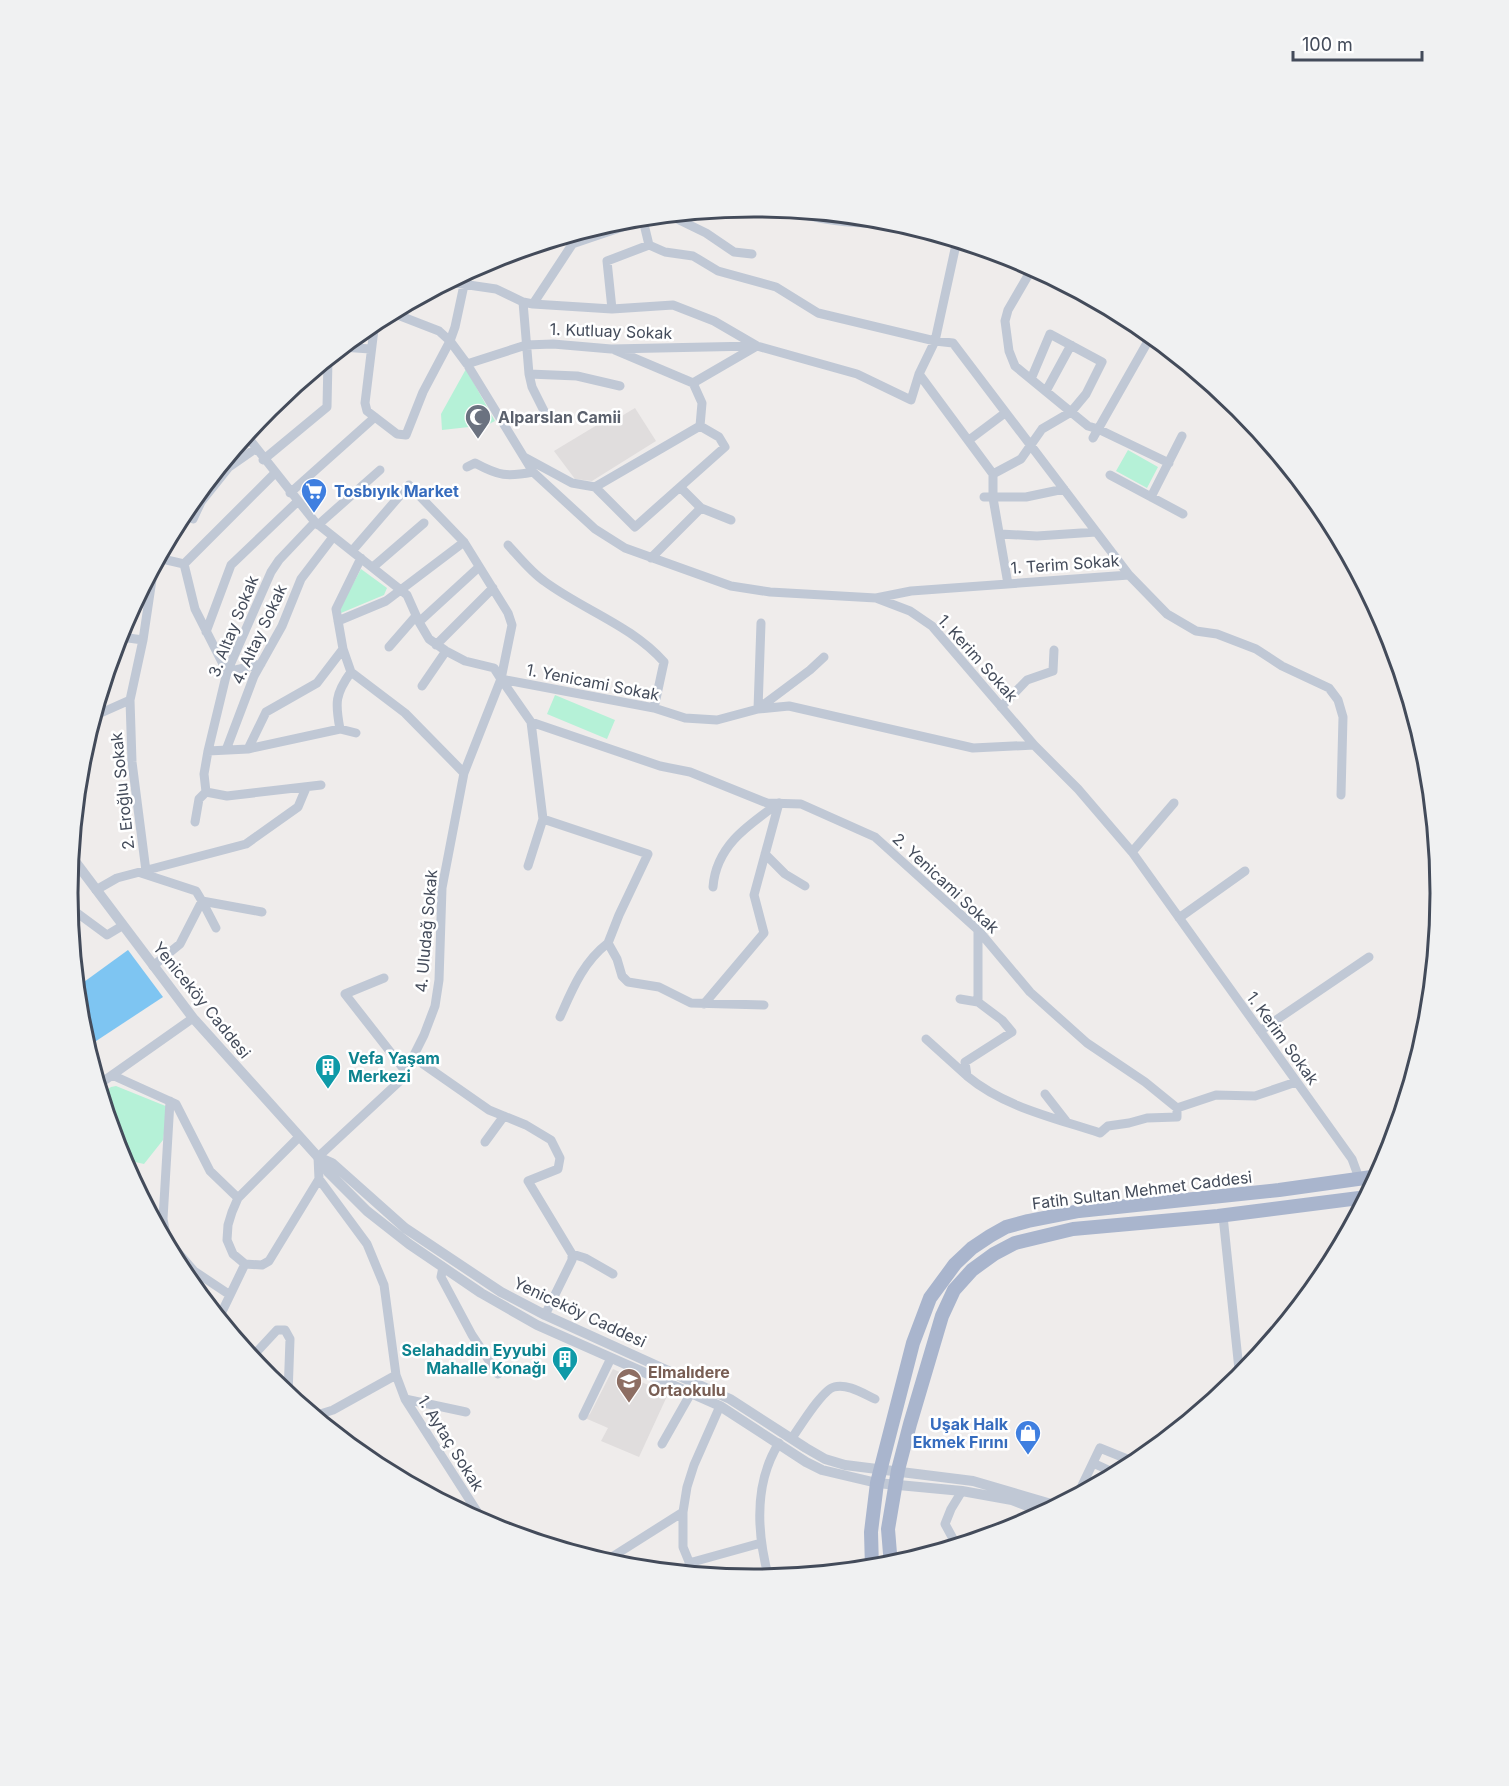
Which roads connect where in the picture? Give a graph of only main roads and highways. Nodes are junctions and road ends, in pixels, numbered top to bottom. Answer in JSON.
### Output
{"nodes":[{"id":1,"x":1368,"y":1177,"type":"edge"},
{"id":2,"x":1358,"y":1198,"type":"edge"},
{"id":3,"x":890,"y":1556,"type":"edge"},
{"id":4,"x":872,"y":1559,"type":"edge"}],
"edges":[{"from":1,"to":4,"type":"main road","name":"Fatih Sultan Mehmet Caddesi"},
{"from":2,"to":3,"type":"main road","name":"Fatih Sultan Mehmet Caddesi"}]}
